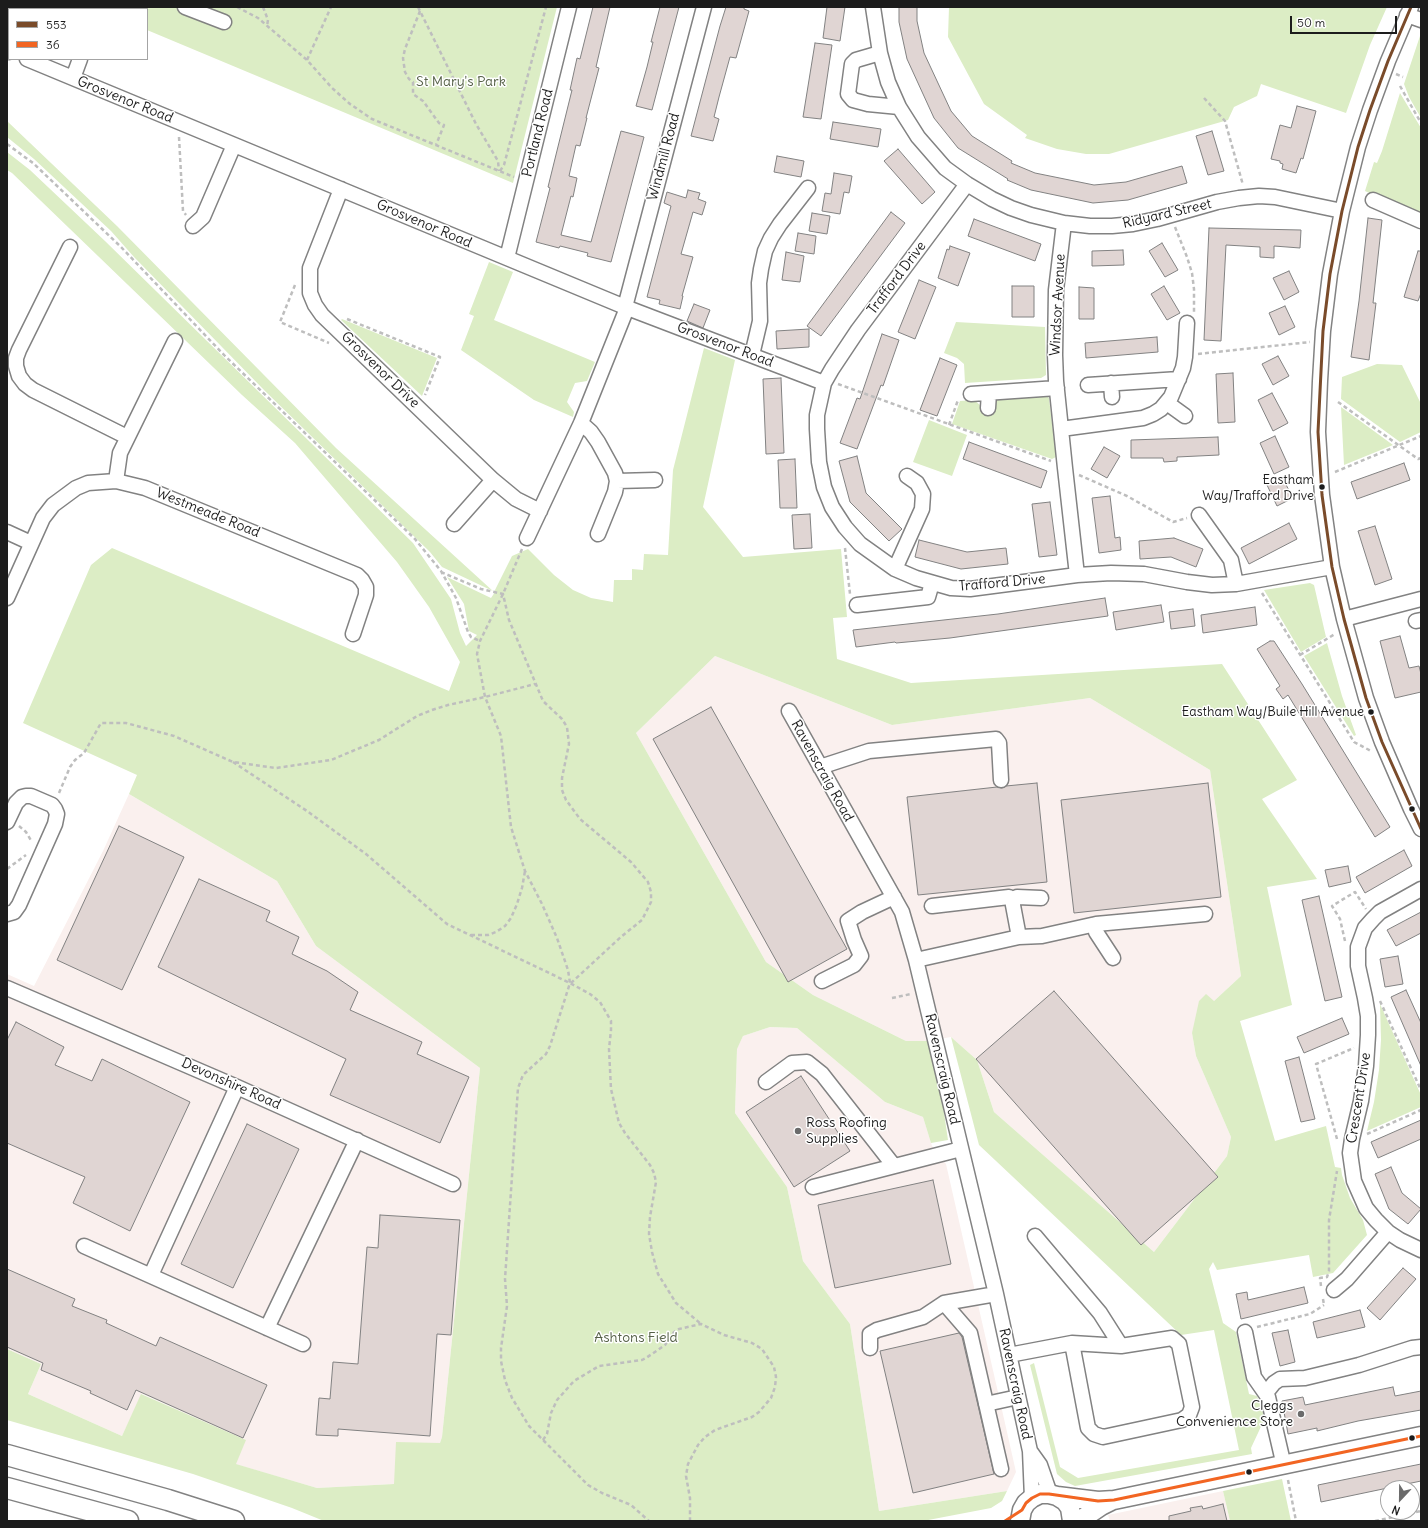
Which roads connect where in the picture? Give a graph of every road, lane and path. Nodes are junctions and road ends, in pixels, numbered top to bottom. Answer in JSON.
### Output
{"nodes":[{"id":1,"x":184,"y":7,"type":"edge"},
{"id":2,"x":237,"y":7,"type":"edge"},
{"id":3,"x":263,"y":7,"type":"edge"},
{"id":4,"x":331,"y":7,"type":"edge"},
{"id":5,"x":418,"y":7,"type":"edge"},
{"id":6,"x":546,"y":7,"type":"edge"},
{"id":7,"x":569,"y":7,"type":"edge"},
{"id":8,"x":704,"y":7,"type":"edge"},
{"id":9,"x":873,"y":7,"type":"edge"},
{"id":10,"x":420,"y":11,"type":"junction"},
{"id":11,"x":1409,"y":11,"type":"edge"},
{"id":12,"x":1421,"y":20,"type":"edge"},
{"id":13,"x":224,"y":22,"type":"dead end"},
{"id":14,"x":267,"y":26,"type":"junction"},
{"id":15,"x":880,"y":53,"type":"junction"},
{"id":16,"x":29,"y":60,"type":"edge"},
{"id":17,"x":80,"y":60,"type":"edge"},
{"id":18,"x":307,"y":60,"type":"junction"},
{"id":19,"x":73,"y":78,"type":"junction"},
{"id":20,"x":1400,"y":86,"type":"dead end"},
{"id":21,"x":1204,"y":98,"type":"dead end"},
{"id":22,"x":899,"y":107,"type":"junction"},
{"id":23,"x":178,"y":122,"type":"junction"},
{"id":24,"x":1421,"y":123,"type":"edge"},
{"id":25,"x":7,"y":144,"type":"edge"},
{"id":26,"x":234,"y":145,"type":"junction"},
{"id":27,"x":436,"y":145,"type":"junction"},
{"id":28,"x":499,"y":171,"type":"junction"},
{"id":29,"x":526,"y":182,"type":"junction"},
{"id":30,"x":967,"y":184,"type":"junction"},
{"id":31,"x":808,"y":188,"type":"dead end"},
{"id":32,"x":341,"y":189,"type":"junction"},
{"id":33,"x":1247,"y":197,"type":"junction"},
{"id":34,"x":1373,"y":200,"type":"dead end"},
{"id":35,"x":1342,"y":211,"type":"junction"},
{"id":36,"x":1170,"y":215,"type":"junction"},
{"id":37,"x":1421,"y":221,"type":"edge"},
{"id":38,"x":1064,"y":223,"type":"junction"},
{"id":39,"x":193,"y":226,"type":"joint"},
{"id":40,"x":69,"y":256,"type":"dead end"},
{"id":41,"x":507,"y":258,"type":"junction"},
{"id":42,"x":626,"y":307,"type":"junction"},
{"id":43,"x":328,"y":321,"type":"junction"},
{"id":44,"x":1187,"y":323,"type":"joint"},
{"id":45,"x":1322,"y":341,"type":"junction"},
{"id":46,"x":175,"y":351,"type":"dead end"},
{"id":47,"x":752,"y":355,"type":"junction"},
{"id":48,"x":1185,"y":355,"type":"junction"},
{"id":49,"x":1179,"y":379,"type":"junction"},
{"id":50,"x":825,"y":381,"type":"junction"},
{"id":51,"x":1088,"y":385,"type":"dead end"},
{"id":52,"x":1057,"y":388,"type":"junction"},
{"id":53,"x":989,"y":393,"type":"junction"},
{"id":54,"x":971,"y":394,"type":"joint"},
{"id":55,"x":1338,"y":402,"type":"dead end"},
{"id":56,"x":1167,"y":403,"type":"junction"},
{"id":57,"x":419,"y":408,"type":"junction"},
{"id":58,"x":988,"y":408,"type":"dead end"},
{"id":59,"x":1184,"y":416,"type":"dead end"},
{"id":60,"x":581,"y":423,"type":"junction"},
{"id":61,"x":949,"y":424,"type":"junction"},
{"id":62,"x":1061,"y":429,"type":"junction"},
{"id":63,"x":1421,"y":436,"type":"edge"},
{"id":64,"x":127,"y":437,"type":"junction"},
{"id":65,"x":1400,"y":446,"type":"junction"},
{"id":66,"x":1421,"y":458,"type":"edge"},
{"id":67,"x":1065,"y":468,"type":"junction"},
{"id":68,"x":908,"y":476,"type":"dead end"},
{"id":69,"x":1321,"y":477,"type":"junction"},
{"id":70,"x":494,"y":480,"type":"junction"},
{"id":71,"x":655,"y":480,"type":"dead end"},
{"id":72,"x":116,"y":481,"type":"junction"},
{"id":73,"x":617,"y":481,"type":"junction"},
{"id":74,"x":540,"y":511,"type":"junction"},
{"id":75,"x":1199,"y":515,"type":"joint"},
{"id":76,"x":454,"y":524,"type":"dead end"},
{"id":77,"x":7,"y":532,"type":"edge"},
{"id":78,"x":850,"y":532,"type":"junction"},
{"id":79,"x":596,"y":536,"type":"dead end"},
{"id":80,"x":527,"y":538,"type":"joint"},
{"id":81,"x":31,"y":543,"type":"junction"},
{"id":82,"x":1332,"y":567,"type":"junction"},
{"id":83,"x":895,"y":569,"type":"junction"},
{"id":84,"x":441,"y":571,"type":"junction"},
{"id":85,"x":1078,"y":575,"type":"junction"},
{"id":86,"x":1255,"y":581,"type":"junction"},
{"id":87,"x":932,"y":583,"type":"junction"},
{"id":88,"x":1236,"y":584,"type":"junction"},
{"id":89,"x":503,"y":594,"type":"junction"},
{"id":90,"x":7,"y":598,"type":"edge"},
{"id":91,"x":1421,"y":599,"type":"edge"},
{"id":92,"x":866,"y":601,"type":"joint"},
{"id":93,"x":1345,"y":623,"type":"junction"},
{"id":94,"x":360,"y":627,"type":"dead end"},
{"id":95,"x":480,"y":641,"type":"junction"},
{"id":96,"x":1300,"y":655,"type":"junction"},
{"id":97,"x":536,"y":684,"type":"junction"},
{"id":98,"x":485,"y":697,"type":"junction"},
{"id":99,"x":789,"y":711,"type":"dead end"},
{"id":100,"x":1390,"y":760,"type":"junction"},
{"id":101,"x":233,"y":762,"type":"junction"},
{"id":102,"x":820,"y":767,"type":"junction"},
{"id":103,"x":1001,"y":780,"type":"dead end"},
{"id":104,"x":52,"y":805,"type":"junction"},
{"id":105,"x":1416,"y":807,"type":"edge"},
{"id":106,"x":7,"y":821,"type":"edge"},
{"id":107,"x":1421,"y":829,"type":"edge"},
{"id":108,"x":32,"y":847,"type":"dead end"},
{"id":109,"x":29,"y":852,"type":"dead end"},
{"id":110,"x":7,"y":869,"type":"edge"},
{"id":111,"x":525,"y":871,"type":"junction"},
{"id":112,"x":1421,"y":889,"type":"edge"},
{"id":113,"x":894,"y":897,"type":"junction"},
{"id":114,"x":1041,"y":898,"type":"dead end"},
{"id":115,"x":1012,"y":900,"type":"junction"},
{"id":116,"x":932,"y":906,"type":"dead end"},
{"id":117,"x":7,"y":914,"type":"edge"},
{"id":118,"x":1205,"y":914,"type":"dead end"},
{"id":119,"x":1373,"y":919,"type":"junction"},
{"id":120,"x":1096,"y":924,"type":"junction"},
{"id":121,"x":469,"y":935,"type":"junction"},
{"id":122,"x":1019,"y":937,"type":"junction"},
{"id":123,"x":1357,"y":957,"type":"junction"},
{"id":124,"x":1113,"y":958,"type":"dead end"},
{"id":125,"x":916,"y":960,"type":"junction"},
{"id":126,"x":822,"y":980,"type":"dead end"},
{"id":127,"x":570,"y":983,"type":"junction"},
{"id":128,"x":7,"y":988,"type":"edge"},
{"id":129,"x":924,"y":990,"type":"junction"},
{"id":130,"x":892,"y":998,"type":"dead end"},
{"id":131,"x":1365,"y":998,"type":"junction"},
{"id":132,"x":1367,"y":1043,"type":"junction"},
{"id":133,"x":766,"y":1082,"type":"dead end"},
{"id":134,"x":238,"y":1087,"type":"junction"},
{"id":135,"x":1421,"y":1090,"type":"edge"},
{"id":136,"x":1421,"y":1110,"type":"edge"},
{"id":137,"x":357,"y":1140,"type":"junction"},
{"id":138,"x":1351,"y":1147,"type":"junction"},
{"id":139,"x":961,"y":1149,"type":"junction"},
{"id":140,"x":894,"y":1166,"type":"junction"},
{"id":141,"x":1337,"y":1170,"type":"dead end"},
{"id":142,"x":453,"y":1184,"type":"dead end"},
{"id":143,"x":813,"y":1187,"type":"dead end"},
{"id":144,"x":1388,"y":1232,"type":"junction"},
{"id":145,"x":1035,"y":1236,"type":"dead end"},
{"id":146,"x":84,"y":1246,"type":"dead end"},
{"id":147,"x":1421,"y":1250,"type":"edge"},
{"id":148,"x":151,"y":1275,"type":"junction"},
{"id":149,"x":1328,"y":1290,"type":"junction"},
{"id":150,"x":996,"y":1294,"type":"junction"},
{"id":151,"x":1323,"y":1298,"type":"dead end"},
{"id":152,"x":944,"y":1303,"type":"junction"},
{"id":153,"x":1324,"y":1305,"type":"junction"},
{"id":154,"x":701,"y":1324,"type":"junction"},
{"id":155,"x":267,"y":1328,"type":"junction"},
{"id":156,"x":1245,"y":1332,"type":"joint"},
{"id":157,"x":1072,"y":1343,"type":"junction"},
{"id":158,"x":303,"y":1344,"type":"dead end"},
{"id":159,"x":1121,"y":1346,"type":"junction"},
{"id":160,"x":1421,"y":1347,"type":"edge"},
{"id":161,"x":870,"y":1348,"type":"dead end"},
{"id":162,"x":1009,"y":1355,"type":"junction"},
{"id":163,"x":1266,"y":1393,"type":"junction"},
{"id":164,"x":1018,"y":1397,"type":"junction"},
{"id":165,"x":986,"y":1404,"type":"junction"},
{"id":166,"x":1421,"y":1436,"type":"edge"},
{"id":167,"x":543,"y":1440,"type":"junction"},
{"id":168,"x":1030,"y":1451,"type":"junction"},
{"id":169,"x":7,"y":1455,"type":"edge"},
{"id":170,"x":1284,"y":1466,"type":"junction"},
{"id":171,"x":1001,"y":1469,"type":"dead end"},
{"id":172,"x":7,"y":1488,"type":"edge"},
{"id":173,"x":1054,"y":1495,"type":"junction"},
{"id":174,"x":1114,"y":1500,"type":"junction"},
{"id":175,"x":1025,"y":1509,"type":"edge"},
{"id":176,"x":1421,"y":1511,"type":"edge"},
{"id":177,"x":128,"y":1521,"type":"edge"},
{"id":178,"x":234,"y":1521,"type":"edge"},
{"id":179,"x":649,"y":1521,"type":"edge"},
{"id":180,"x":690,"y":1521,"type":"edge"},
{"id":181,"x":1005,"y":1521,"type":"edge"},
{"id":182,"x":1072,"y":1521,"type":"edge"},
{"id":183,"x":1079,"y":1521,"type":"edge"},
{"id":184,"x":1296,"y":1521,"type":"edge"},
{"id":185,"x":1375,"y":1521,"type":"edge"}],
"edges":[{"from":1,"to":13,"type":"street"},
{"from":2,"to":14,"type":"path"},
{"from":3,"to":14,"type":"path"},
{"from":4,"to":18,"type":"path"},
{"from":5,"to":10,"type":"path"},
{"from":6,"to":28,"type":"path"},
{"from":7,"to":29,"type":"street","name":"Portland Road"},
{"from":8,"to":42,"type":"street","name":"Windmill Road"},
{"from":9,"to":15,"type":"street","name":"Ridyard Street"},
{"from":10,"to":27,"type":"path"},
{"from":10,"to":28,"type":"path"},
{"from":11,"to":12,"type":"street"},
{"from":11,"to":35,"type":"street"},
{"from":14,"to":18,"type":"path"},
{"from":15,"to":22,"type":"street","name":"Ridyard Street"},
{"from":15,"to":22,"type":"street"},
{"from":16,"to":19,"type":"street","name":"Grosvenor Road"},
{"from":17,"to":19,"type":"street"},
{"from":18,"to":27,"type":"path"},
{"from":19,"to":23,"type":"street","name":"Grosvenor Road"},
{"from":20,"to":24,"type":"path"},
{"from":21,"to":33,"type":"path"},
{"from":22,"to":30,"type":"street","name":"Ridyard Street"},
{"from":23,"to":26,"type":"street","name":"Grosvenor Road"},
{"from":23,"to":39,"type":"path"},
{"from":25,"to":84,"type":"path"},
{"from":26,"to":32,"type":"street","name":"Grosvenor Road"},
{"from":26,"to":39,"type":"street"},
{"from":27,"to":28,"type":"path"},
{"from":28,"to":29,"type":"path"},
{"from":29,"to":41,"type":"street","name":"Portland Road"},
{"from":30,"to":38,"type":"street","name":"Ridyard Street"},
{"from":30,"to":50,"type":"street","name":"Trafford Drive"},
{"from":31,"to":47,"type":"street"},
{"from":32,"to":41,"type":"street","name":"Grosvenor Road"},
{"from":32,"to":43,"type":"street","name":"Grosvenor Drive"},
{"from":33,"to":35,"type":"street","name":"Ridyard Street"},
{"from":33,"to":36,"type":"street","name":"Ridyard Street"},
{"from":34,"to":37,"type":"street"},
{"from":35,"to":45,"type":"street"},
{"from":36,"to":38,"type":"street","name":"Ridyard Street"},
{"from":36,"to":44,"type":"path"},
{"from":38,"to":52,"type":"street","name":"Windsor Avenue"},
{"from":40,"to":64,"type":"street"},
{"from":41,"to":42,"type":"street","name":"Grosvenor Road"},
{"from":42,"to":47,"type":"street","name":"Grosvenor Road"},
{"from":42,"to":60,"type":"street","name":"Windmill Road"},
{"from":43,"to":57,"type":"street","name":"Grosvenor Drive"},
{"from":43,"to":57,"type":"path"},
{"from":44,"to":48,"type":"street"},
{"from":45,"to":48,"type":"path"},
{"from":45,"to":69,"type":"street"},
{"from":46,"to":64,"type":"street"},
{"from":47,"to":50,"type":"street","name":"Grosvenor Road"},
{"from":48,"to":49,"type":"street"},
{"from":49,"to":51,"type":"street"},
{"from":49,"to":56,"type":"street"},
{"from":50,"to":61,"type":"path"},
{"from":50,"to":78,"type":"street","name":"Trafford Drive"},
{"from":52,"to":53,"type":"street"},
{"from":52,"to":62,"type":"street","name":"Windsor Avenue"},
{"from":53,"to":54,"type":"street"},
{"from":53,"to":58,"type":"street"},
{"from":54,"to":61,"type":"path"},
{"from":55,"to":65,"type":"path"},
{"from":56,"to":59,"type":"street"},
{"from":56,"to":62,"type":"street"},
{"from":57,"to":70,"type":"street","name":"Grosvenor Drive"},
{"from":60,"to":73,"type":"street"},
{"from":60,"to":74,"type":"street","name":"Windmill Road"},
{"from":61,"to":67,"type":"path"},
{"from":62,"to":67,"type":"street","name":"Windsor Avenue"},
{"from":63,"to":65,"type":"path"},
{"from":64,"to":72,"type":"street"},
{"from":65,"to":66,"type":"path"},
{"from":65,"to":69,"type":"path"},
{"from":67,"to":75,"type":"path"},
{"from":67,"to":85,"type":"street","name":"Windsor Avenue"},
{"from":68,"to":83,"type":"street"},
{"from":69,"to":82,"type":"street"},
{"from":70,"to":74,"type":"street","name":"Grosvenor Drive"},
{"from":70,"to":76,"type":"street"},
{"from":71,"to":73,"type":"street"},
{"from":72,"to":81,"type":"street","name":"Westmeade Road"},
{"from":72,"to":94,"type":"street","name":"Westmeade Road"},
{"from":73,"to":79,"type":"street"},
{"from":74,"to":80,"type":"street","name":"Windmill Road"},
{"from":75,"to":88,"type":"street"},
{"from":77,"to":81,"type":"street"},
{"from":78,"to":83,"type":"street","name":"Trafford Drive"},
{"from":78,"to":92,"type":"path"},
{"from":80,"to":89,"type":"path"},
{"from":81,"to":90,"type":"street","name":"Westmeade Road"},
{"from":82,"to":86,"type":"street","name":"Trafford Drive"},
{"from":82,"to":93,"type":"street"},
{"from":83,"to":87,"type":"street","name":"Trafford Drive"},
{"from":84,"to":89,"type":"path"},
{"from":84,"to":95,"type":"path"},
{"from":85,"to":87,"type":"street","name":"Trafford Drive"},
{"from":85,"to":88,"type":"street","name":"Trafford Drive"},
{"from":86,"to":88,"type":"street","name":"Trafford Drive"},
{"from":86,"to":96,"type":"path"},
{"from":87,"to":92,"type":"street"},
{"from":89,"to":95,"type":"path"},
{"from":89,"to":97,"type":"path"},
{"from":91,"to":93,"type":"street"},
{"from":93,"to":96,"type":"path"},
{"from":93,"to":100,"type":"street"},
{"from":95,"to":98,"type":"path"},
{"from":96,"to":100,"type":"path"},
{"from":97,"to":98,"type":"path"},
{"from":97,"to":127,"type":"path"},
{"from":98,"to":101,"type":"path"},
{"from":98,"to":111,"type":"path"},
{"from":99,"to":102,"type":"street","name":"Ravenscraig Road"},
{"from":100,"to":105,"type":"street"},
{"from":101,"to":104,"type":"path"},
{"from":101,"to":121,"type":"path"},
{"from":102,"to":103,"type":"street"},
{"from":102,"to":113,"type":"street","name":"Ravenscraig Road"},
{"from":104,"to":106,"type":"street"},
{"from":104,"to":117,"type":"street"},
{"from":105,"to":107,"type":"street"},
{"from":106,"to":108,"type":"path"},
{"from":109,"to":110,"type":"path"},
{"from":111,"to":121,"type":"path"},
{"from":111,"to":127,"type":"path"},
{"from":112,"to":119,"type":"street","name":"Crescent Drive"},
{"from":113,"to":125,"type":"street","name":"Ravenscraig Road"},
{"from":113,"to":126,"type":"street"},
{"from":114,"to":115,"type":"street"},
{"from":115,"to":116,"type":"street"},
{"from":115,"to":122,"type":"street"},
{"from":118,"to":120,"type":"street"},
{"from":119,"to":123,"type":"street","name":"Crescent Drive"},
{"from":119,"to":123,"type":"path"},
{"from":120,"to":122,"type":"street"},
{"from":120,"to":124,"type":"street"},
{"from":121,"to":127,"type":"path"},
{"from":122,"to":125,"type":"street"},
{"from":123,"to":131,"type":"street","name":"Crescent Drive"},
{"from":125,"to":129,"type":"street","name":"Ravenscraig Road"},
{"from":127,"to":154,"type":"path"},
{"from":127,"to":167,"type":"path"},
{"from":128,"to":134,"type":"street","name":"Devonshire Road"},
{"from":129,"to":130,"type":"path"},
{"from":129,"to":139,"type":"street","name":"Ravenscraig Road"},
{"from":131,"to":132,"type":"street","name":"Crescent Drive"},
{"from":131,"to":135,"type":"path"},
{"from":132,"to":138,"type":"street","name":"Crescent Drive"},
{"from":132,"to":138,"type":"path"},
{"from":133,"to":140,"type":"street"},
{"from":134,"to":137,"type":"street","name":"Devonshire Road"},
{"from":134,"to":148,"type":"street"},
{"from":136,"to":138,"type":"path"},
{"from":137,"to":142,"type":"street","name":"Devonshire Road"},
{"from":137,"to":155,"type":"street"},
{"from":138,"to":144,"type":"street","name":"Crescent Drive"},
{"from":139,"to":140,"type":"street"},
{"from":139,"to":150,"type":"street","name":"Ravenscraig Road"},
{"from":140,"to":143,"type":"street"},
{"from":141,"to":149,"type":"path"},
{"from":144,"to":147,"type":"street","name":"Crescent Drive"},
{"from":144,"to":149,"type":"street"},
{"from":145,"to":159,"type":"street"},
{"from":146,"to":148,"type":"street"},
{"from":148,"to":155,"type":"street"},
{"from":149,"to":153,"type":"path"},
{"from":150,"to":152,"type":"street"},
{"from":150,"to":162,"type":"street","name":"Ravenscraig Road"},
{"from":151,"to":153,"type":"path"},
{"from":152,"to":161,"type":"street"},
{"from":152,"to":165,"type":"street"},
{"from":153,"to":156,"type":"path"},
{"from":154,"to":167,"type":"path"},
{"from":154,"to":180,"type":"path"},
{"from":155,"to":158,"type":"street"},
{"from":156,"to":163,"type":"street"},
{"from":157,"to":159,"type":"street"},
{"from":157,"to":159,"type":"street"},
{"from":157,"to":162,"type":"street"},
{"from":160,"to":163,"type":"street"},
{"from":162,"to":164,"type":"street","name":"Ravenscraig Road"},
{"from":163,"to":170,"type":"street"},
{"from":164,"to":165,"type":"street"},
{"from":164,"to":168,"type":"street","name":"Ravenscraig Road"},
{"from":165,"to":171,"type":"street"},
{"from":166,"to":170,"type":"main road"},
{"from":167,"to":179,"type":"path"},
{"from":168,"to":173,"type":"street","name":"Ravenscraig Road"},
{"from":168,"to":175,"type":"street","name":"Ravenscraig Road"},
{"from":169,"to":178,"type":"highway"},
{"from":170,"to":174,"type":"main road"},
{"from":170,"to":184,"type":"path"},
{"from":172,"to":177,"type":"highway"},
{"from":173,"to":174,"type":"main road"},
{"from":173,"to":175,"type":"main road"},
{"from":173,"to":182,"type":"main road"},
{"from":174,"to":183,"type":"main road"},
{"from":175,"to":181,"type":"main road"},
{"from":176,"to":185,"type":"path"}]}
